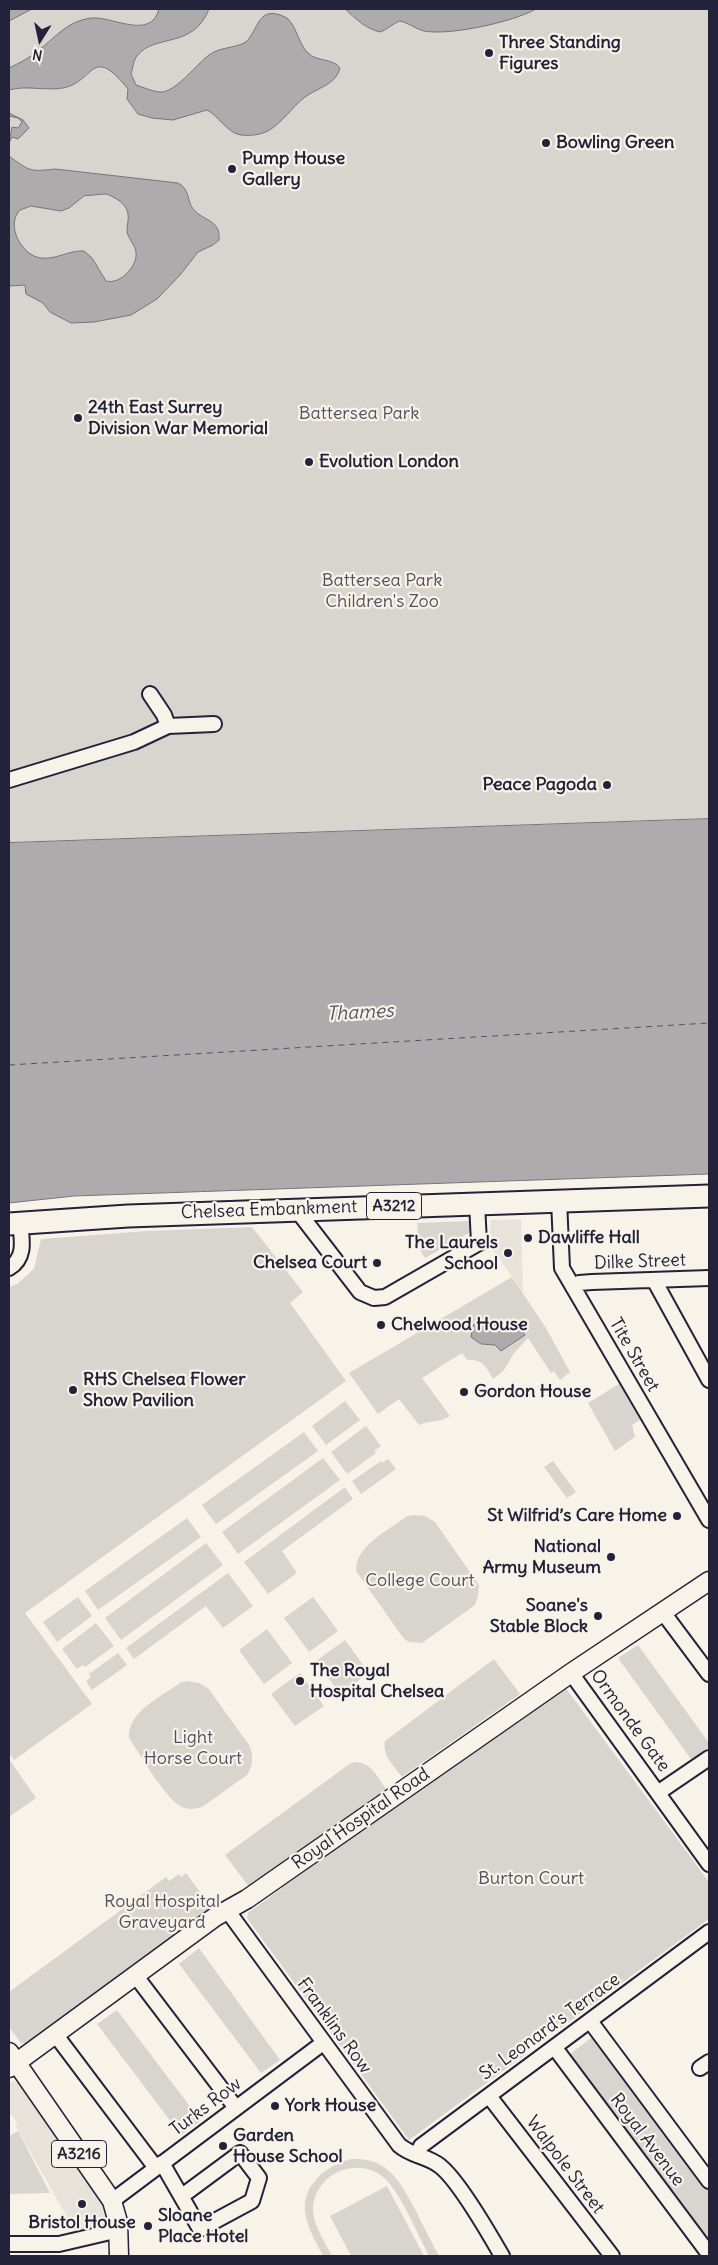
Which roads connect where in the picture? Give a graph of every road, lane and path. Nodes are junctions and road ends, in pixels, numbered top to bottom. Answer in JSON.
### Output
{"nodes":[{"id":1,"x":150,"y":694,"type":"dead end"},
{"id":2,"x":214,"y":724,"type":"dead end"},
{"id":3,"x":168,"y":726,"type":"junction"},
{"id":4,"x":9,"y":780,"type":"edge"},
{"id":5,"x":709,"y":1196,"type":"edge"},
{"id":6,"x":559,"y":1200,"type":"junction"},
{"id":7,"x":477,"y":1203,"type":"junction"},
{"id":8,"x":296,"y":1209,"type":"junction"},
{"id":9,"x":15,"y":1224,"type":"edge"},
{"id":10,"x":9,"y":1268,"type":"edge"},
{"id":11,"x":705,"y":1278,"type":"edge"},
{"id":12,"x":654,"y":1280,"type":"junction"},
{"id":13,"x":573,"y":1287,"type":"junction"},
{"id":14,"x":709,"y":1292,"type":"edge"},
{"id":15,"x":709,"y":1380,"type":"edge"},
{"id":16,"x":709,"y":1520,"type":"edge"},
{"id":17,"x":709,"y":1581,"type":"edge"},
{"id":18,"x":662,"y":1612,"type":"junction"},
{"id":19,"x":571,"y":1673,"type":"junction"},
{"id":20,"x":709,"y":1674,"type":"edge"},
{"id":21,"x":709,"y":1758,"type":"edge"},
{"id":22,"x":659,"y":1792,"type":"junction"},
{"id":23,"x":709,"y":1864,"type":"edge"},
{"id":24,"x":227,"y":1910,"type":"junction"},
{"id":25,"x":709,"y":1932,"type":"edge"},
{"id":26,"x":135,"y":1975,"type":"junction"},
{"id":27,"x":590,"y":2021,"type":"junction"},
{"id":28,"x":55,"y":2034,"type":"junction"},
{"id":29,"x":323,"y":2043,"type":"junction"},
{"id":30,"x":555,"y":2048,"type":"junction"},
{"id":31,"x":11,"y":2061,"type":"edge"},
{"id":32,"x":489,"y":2096,"type":"junction"},
{"id":33,"x":236,"y":2108,"type":"junction"},
{"id":34,"x":417,"y":2155,"type":"junction"},
{"id":35,"x":159,"y":2165,"type":"junction"},
{"id":36,"x":709,"y":2181,"type":"edge"},
{"id":37,"x":182,"y":2196,"type":"junction"},
{"id":38,"x":112,"y":2201,"type":"junction"},
{"id":39,"x":119,"y":2230,"type":"junction"},
{"id":40,"x":9,"y":2244,"type":"edge"},
{"id":41,"x":709,"y":2254,"type":"edge"},
{"id":42,"x":120,"y":2256,"type":"edge"},
{"id":43,"x":502,"y":2256,"type":"edge"},
{"id":44,"x":612,"y":2256,"type":"edge"}],
"edges":[{"from":1,"to":3,"type":"street"},
{"from":2,"to":3,"type":"street"},
{"from":3,"to":4,"type":"street"},
{"from":5,"to":6,"type":"highway","name":"Chelsea Embankment","number":"A3212"},
{"from":6,"to":7,"type":"highway","name":"Chelsea Embankment","number":"A3212"},
{"from":6,"to":13,"type":"street","name":"Tite Street"},
{"from":7,"to":8,"type":"highway","name":"Chelsea Embankment","number":"A3212"},
{"from":7,"to":8,"type":"street"},
{"from":8,"to":9,"type":"highway","name":"Chelsea Embankment","number":"A3212"},
{"from":9,"to":10,"type":"street"},
{"from":11,"to":12,"type":"street","name":"Dilke Street"},
{"from":11,"to":14,"type":"street"},
{"from":12,"to":13,"type":"street","name":"Dilke Street"},
{"from":12,"to":15,"type":"street"},
{"from":13,"to":16,"type":"street","name":"Tite Street"},
{"from":17,"to":18,"type":"main road","name":"Royal Hospital Road"},
{"from":18,"to":19,"type":"main road","name":"Royal Hospital Road"},
{"from":18,"to":20,"type":"street"},
{"from":19,"to":22,"type":"street","name":"Ormonde Gate"},
{"from":19,"to":24,"type":"main road","name":"Royal Hospital Road"},
{"from":21,"to":22,"type":"street"},
{"from":22,"to":23,"type":"street","name":"Ormonde Gate"},
{"from":24,"to":26,"type":"main road","name":"Royal Hospital Road"},
{"from":24,"to":29,"type":"street","name":"Franklins Row"},
{"from":25,"to":27,"type":"street","name":"St. Leonard's Terrace"},
{"from":26,"to":28,"type":"main road","name":"Royal Hospital Road"},
{"from":26,"to":33,"type":"street"},
{"from":27,"to":30,"type":"street","name":"St. Leonard's Terrace"},
{"from":27,"to":36,"type":"street","name":"Royal Avenue"},
{"from":28,"to":31,"type":"main road","name":"Royal Hospital Road"},
{"from":28,"to":35,"type":"street"},
{"from":29,"to":33,"type":"street","name":"Turks Row"},
{"from":29,"to":34,"type":"street","name":"Franklins Row"},
{"from":30,"to":32,"type":"street","name":"St. Leonard's Terrace"},
{"from":30,"to":41,"type":"street","name":"Royal Avenue"},
{"from":31,"to":38,"type":"main road","number":"A3216"},
{"from":32,"to":34,"type":"street","name":"St. Leonard's Terrace"},
{"from":32,"to":44,"type":"street","name":"Walpole Street"},
{"from":33,"to":35,"type":"street","name":"Turks Row"},
{"from":34,"to":43,"type":"street","name":"Franklins Row"},
{"from":35,"to":37,"type":"street"},
{"from":35,"to":38,"type":"street","name":"Turks Row"},
{"from":37,"to":37,"type":"street"},
{"from":38,"to":39,"type":"main road","number":"A3216"},
{"from":39,"to":40,"type":"street"},
{"from":39,"to":42,"type":"main road","number":"A3216"}]}
